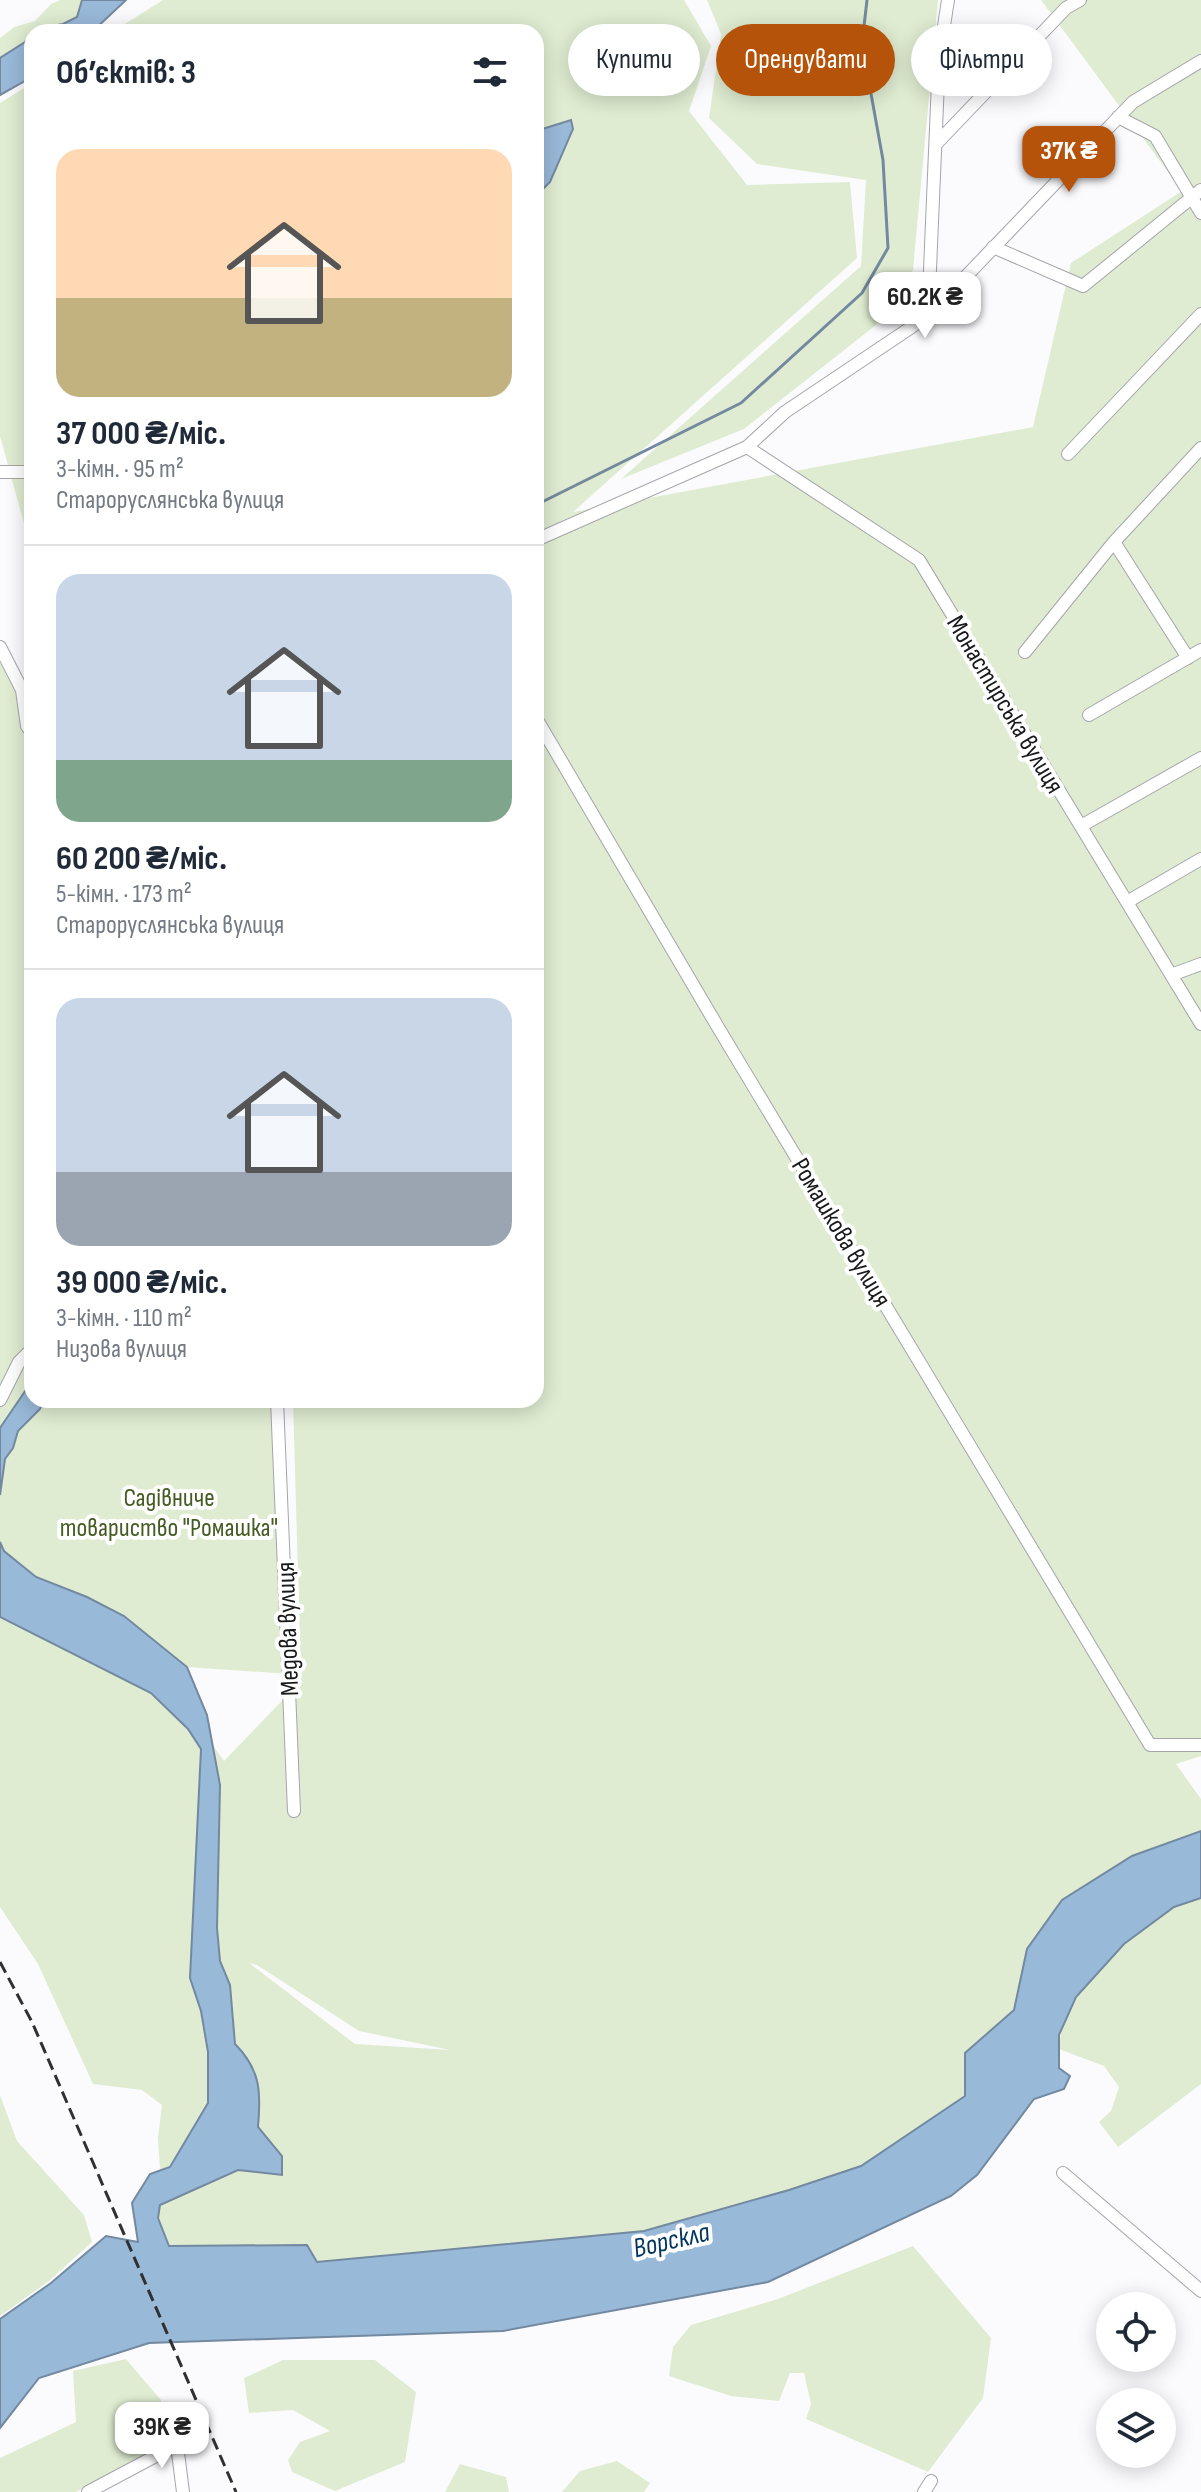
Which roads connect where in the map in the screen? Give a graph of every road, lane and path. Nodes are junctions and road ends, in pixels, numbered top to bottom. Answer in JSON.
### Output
{"nodes":[{"id":1,"x":948,"y":0,"type":"edge"},
{"id":2,"x":1080,"y":0,"type":"edge"},
{"id":3,"x":1201,"y":61,"type":"edge"},
{"id":4,"x":1118,"y":117,"type":"junction"},
{"id":5,"x":937,"y":143,"type":"junction"},
{"id":6,"x":1196,"y":193,"type":"edge"},
{"id":7,"x":1201,"y":213,"type":"edge"},
{"id":8,"x":993,"y":247,"type":"junction"},
{"id":9,"x":1201,"y":314,"type":"edge"},
{"id":10,"x":928,"y":316,"type":"junction"},
{"id":11,"x":747,"y":447,"type":"junction"},
{"id":12,"x":1201,"y":448,"type":"edge"},
{"id":13,"x":1068,"y":454,"type":"dead end"},
{"id":14,"x":0,"y":472,"type":"edge"},
{"id":15,"x":24,"y":472,"type":"edge"},
{"id":16,"x":544,"y":536,"type":"edge"},
{"id":17,"x":1114,"y":542,"type":"junction"},
{"id":18,"x":0,"y":647,"type":"edge"},
{"id":19,"x":1201,"y":650,"type":"edge"},
{"id":20,"x":1025,"y":652,"type":"dead end"},
{"id":21,"x":1188,"y":658,"type":"junction"},
{"id":22,"x":24,"y":704,"type":"edge"},
{"id":23,"x":1089,"y":715,"type":"dead end"},
{"id":24,"x":544,"y":732,"type":"edge"},
{"id":25,"x":1201,"y":758,"type":"edge"},
{"id":26,"x":1081,"y":826,"type":"junction"},
{"id":27,"x":1201,"y":859,"type":"edge"},
{"id":28,"x":1127,"y":902,"type":"junction"},
{"id":29,"x":1201,"y":964,"type":"edge"},
{"id":30,"x":1171,"y":975,"type":"junction"},
{"id":31,"x":1201,"y":1024,"type":"edge"},
{"id":32,"x":24,"y":1357,"type":"edge"},
{"id":33,"x":0,"y":1400,"type":"edge"},
{"id":34,"x":277,"y":1408,"type":"edge"},
{"id":35,"x":1201,"y":1745,"type":"edge"},
{"id":36,"x":294,"y":1811,"type":"dead end"},
{"id":37,"x":1063,"y":2173,"type":"dead end"},
{"id":38,"x":1201,"y":2291,"type":"edge"},
{"id":39,"x":88,"y":2492,"type":"edge"},
{"id":40,"x":183,"y":2492,"type":"edge"}],
"edges":[{"from":1,"to":5,"type":"street"},
{"from":2,"to":5,"type":"street"},
{"from":3,"to":4,"type":"street"},
{"from":4,"to":6,"type":"street"},
{"from":4,"to":8,"type":"street"},
{"from":5,"to":10,"type":"street"},
{"from":6,"to":7,"type":"street"},
{"from":6,"to":8,"type":"street"},
{"from":8,"to":10,"type":"street"},
{"from":9,"to":13,"type":"street"},
{"from":10,"to":11,"type":"street"},
{"from":11,"to":16,"type":"street"},
{"from":11,"to":26,"type":"street","name":"Монастирська вулиця"},
{"from":12,"to":17,"type":"street"},
{"from":14,"to":15,"type":"street"},
{"from":17,"to":20,"type":"street"},
{"from":17,"to":21,"type":"street"},
{"from":18,"to":22,"type":"street"},
{"from":19,"to":21,"type":"street"},
{"from":21,"to":23,"type":"street"},
{"from":24,"to":35,"type":"street","name":"Ромашкова вулиця"},
{"from":25,"to":26,"type":"street"},
{"from":26,"to":28,"type":"street","name":"Монастирська вулиця"},
{"from":27,"to":28,"type":"street"},
{"from":28,"to":30,"type":"street","name":"Монастирська вулиця"},
{"from":29,"to":30,"type":"street"},
{"from":30,"to":31,"type":"street","name":"Монастирська вулиця"},
{"from":32,"to":33,"type":"street"},
{"from":34,"to":36,"type":"street","name":"Медова вулиця"},
{"from":37,"to":38,"type":"street"},
{"from":39,"to":40,"type":"street"}]}
